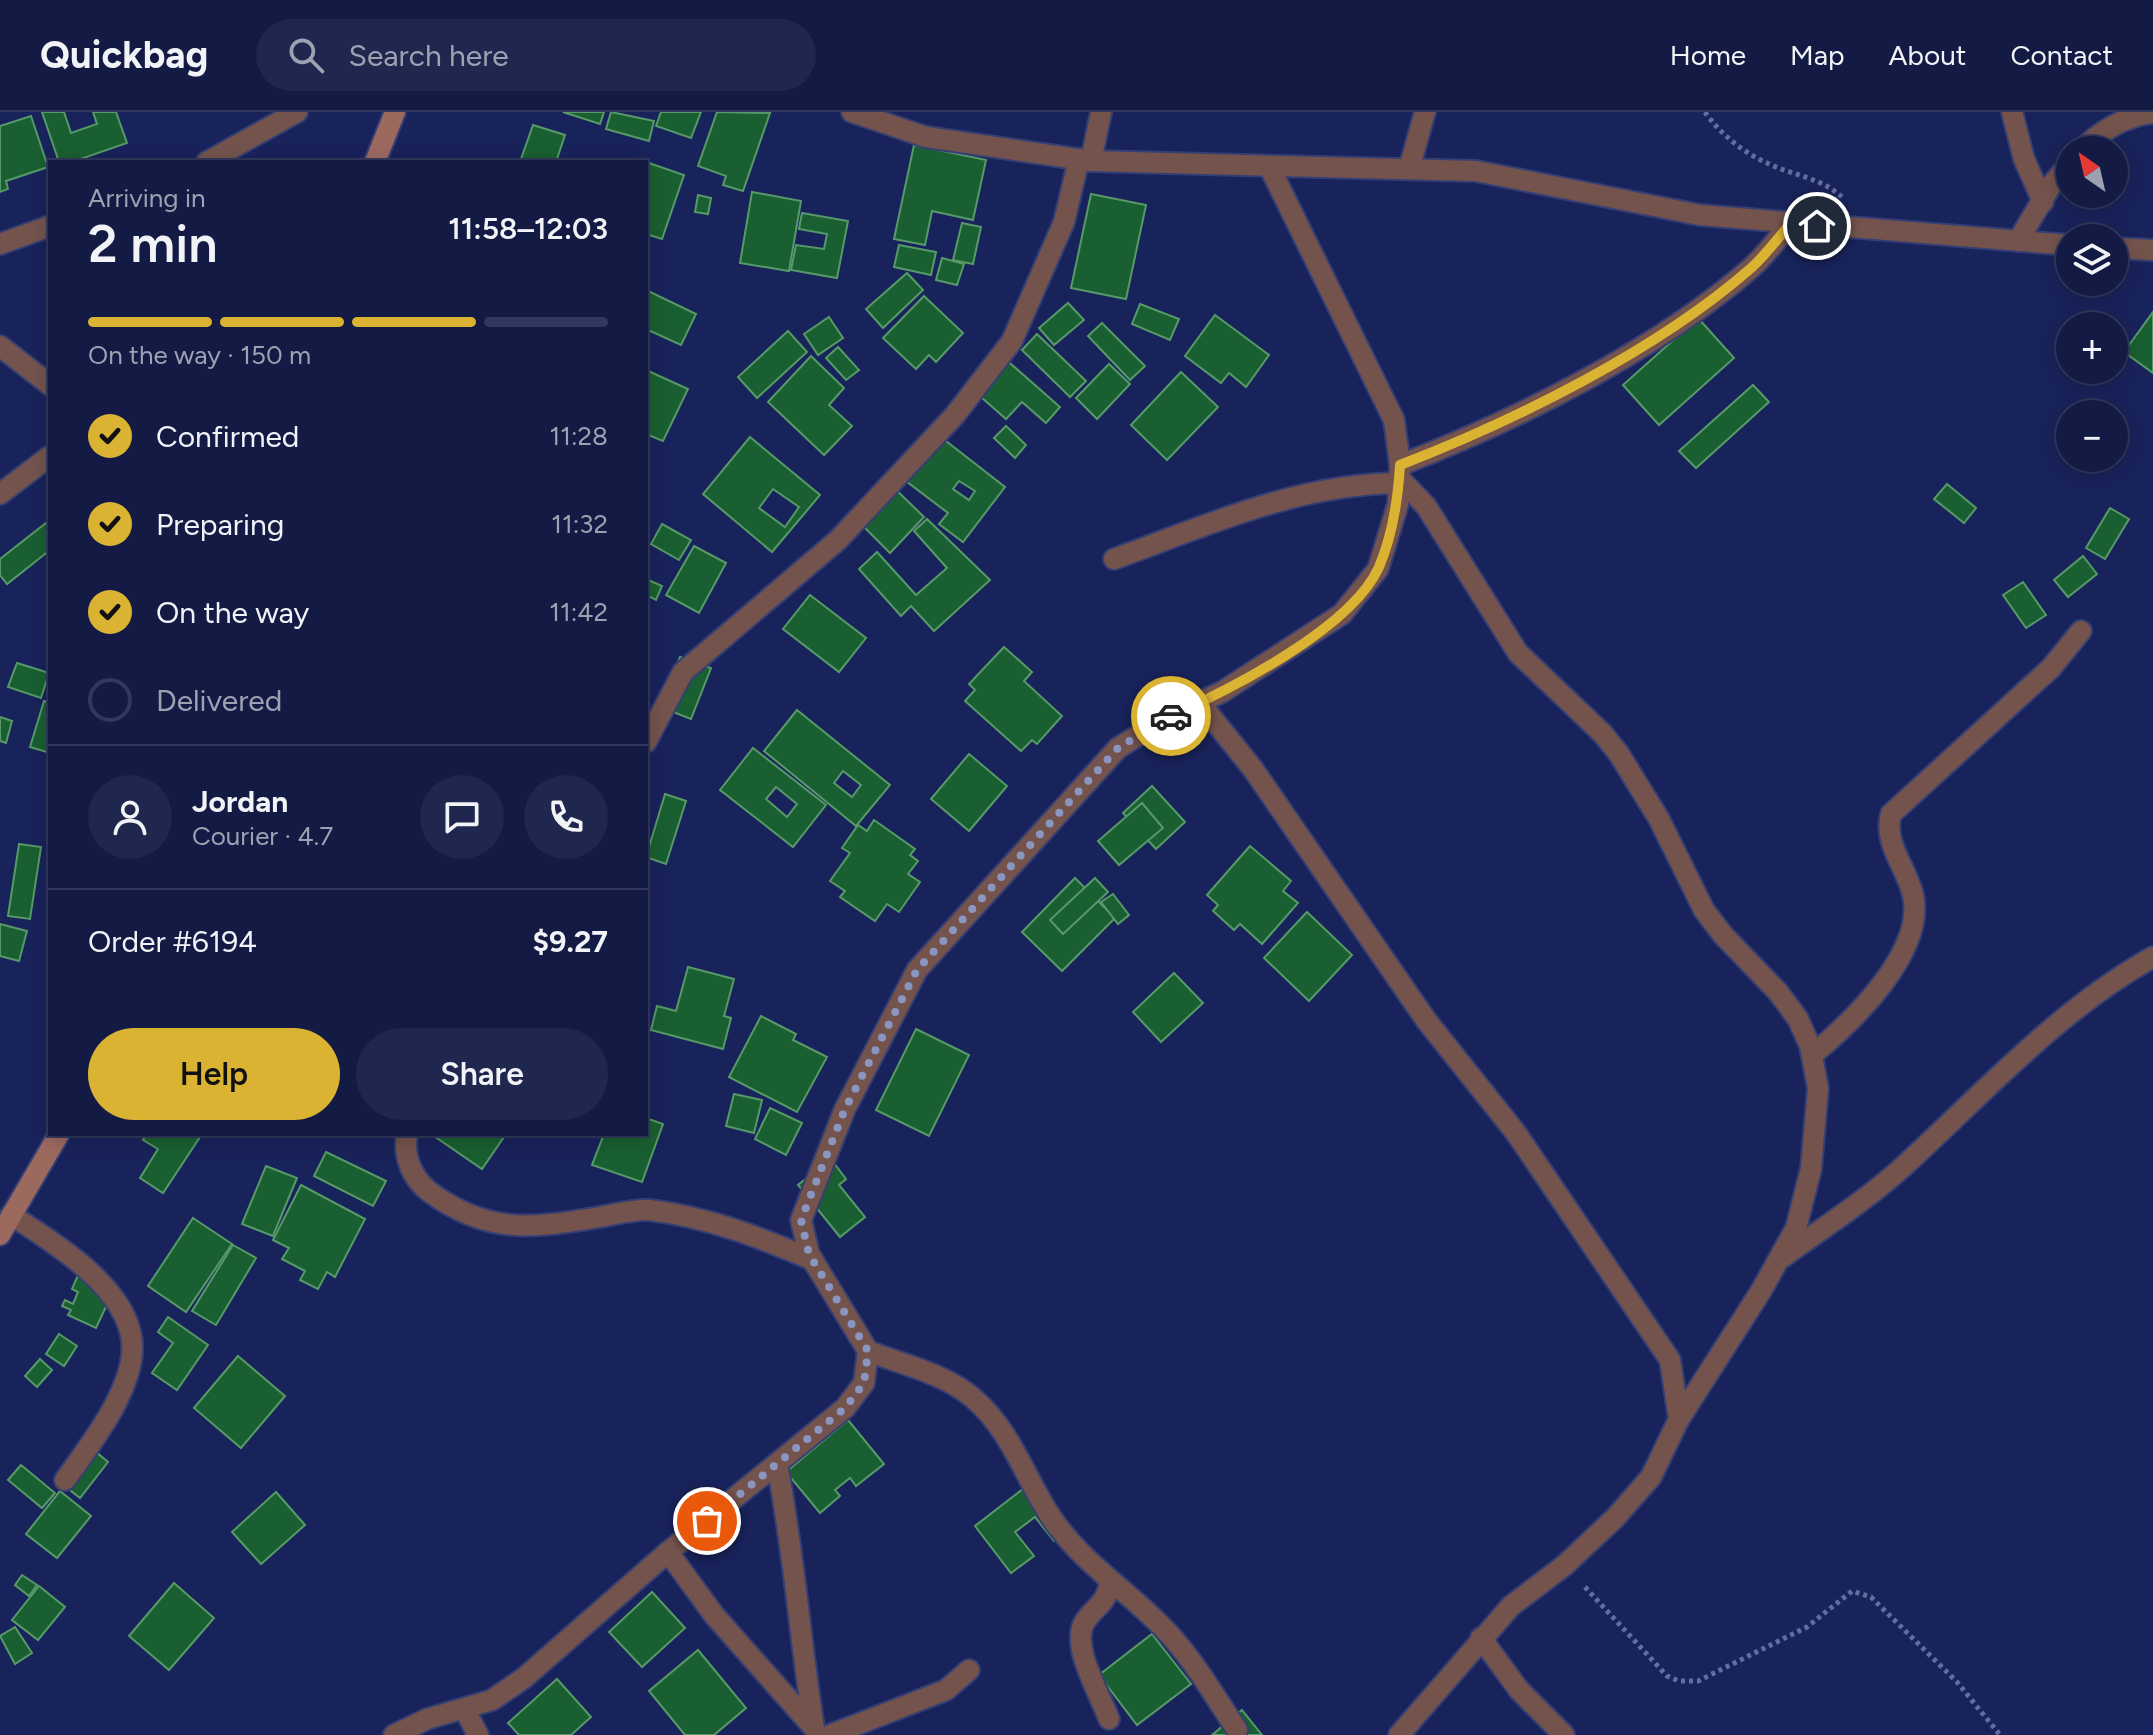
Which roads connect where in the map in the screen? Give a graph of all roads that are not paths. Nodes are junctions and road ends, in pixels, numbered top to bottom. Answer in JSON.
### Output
{"nodes":[{"id":1,"x":297,"y":112,"type":"edge"},
{"id":2,"x":395,"y":112,"type":"edge"},
{"id":3,"x":852,"y":112,"type":"edge"},
{"id":4,"x":1101,"y":112,"type":"edge"},
{"id":5,"x":1425,"y":112,"type":"edge"},
{"id":6,"x":2012,"y":112,"type":"edge"},
{"id":7,"x":2153,"y":113,"type":"edge"},
{"id":8,"x":2097,"y":136,"type":"edge"},
{"id":9,"x":211,"y":160,"type":"edge"},
{"id":10,"x":376,"y":160,"type":"edge"},
{"id":11,"x":1085,"y":160,"type":"junction"},
{"id":12,"x":1269,"y":166,"type":"junction"},
{"id":13,"x":1409,"y":169,"type":"junction"},
{"id":14,"x":2056,"y":184,"type":"edge"},
{"id":15,"x":2043,"y":202,"type":"junction"},
{"id":16,"x":1791,"y":223,"type":"junction"},
{"id":17,"x":48,"y":227,"type":"edge"},
{"id":18,"x":2018,"y":241,"type":"junction"},
{"id":19,"x":0,"y":244,"type":"edge"},
{"id":20,"x":2056,"y":244,"type":"edge"},
{"id":21,"x":2128,"y":249,"type":"edge"},
{"id":22,"x":2153,"y":250,"type":"edge"},
{"id":23,"x":0,"y":346,"type":"edge"},
{"id":24,"x":48,"y":383,"type":"edge"},
{"id":25,"x":48,"y":458,"type":"edge"},
{"id":26,"x":1399,"y":475,"type":"junction"},
{"id":27,"x":0,"y":494,"type":"edge"},
{"id":28,"x":1114,"y":559,"type":"dead end"},
{"id":29,"x":2081,"y":631,"type":"dead end"},
{"id":30,"x":1200,"y":703,"type":"junction"},
{"id":31,"x":648,"y":738,"type":"edge"},
{"id":32,"x":2153,"y":957,"type":"edge"},
{"id":33,"x":1812,"y":1055,"type":"junction"},
{"id":34,"x":58,"y":1136,"type":"edge"},
{"id":35,"x":407,"y":1136,"type":"edge"},
{"id":36,"x":11,"y":1215,"type":"junction"},
{"id":37,"x":0,"y":1235,"type":"edge"},
{"id":38,"x":813,"y":1260,"type":"junction"},
{"id":39,"x":1777,"y":1262,"type":"junction"},
{"id":40,"x":868,"y":1351,"type":"junction"},
{"id":41,"x":1679,"y":1419,"type":"junction"},
{"id":42,"x":777,"y":1464,"type":"junction"},
{"id":43,"x":65,"y":1480,"type":"dead end"},
{"id":44,"x":668,"y":1552,"type":"junction"},
{"id":45,"x":1110,"y":1582,"type":"junction"},
{"id":46,"x":1481,"y":1638,"type":"junction"},
{"id":47,"x":969,"y":1670,"type":"dead end"},
{"id":48,"x":465,"y":1710,"type":"junction"},
{"id":49,"x":1109,"y":1719,"type":"dead end"},
{"id":50,"x":1237,"y":1730,"type":"dead end"},
{"id":51,"x":821,"y":1733,"type":"edge"},
{"id":52,"x":394,"y":1735,"type":"edge"},
{"id":53,"x":478,"y":1735,"type":"edge"},
{"id":54,"x":1399,"y":1735,"type":"edge"},
{"id":55,"x":1564,"y":1735,"type":"edge"}],
"edges":[{"from":1,"to":9,"type":"street"},
{"from":2,"to":10,"type":"main road"},
{"from":3,"to":11,"type":"street"},
{"from":4,"to":11,"type":"street"},
{"from":5,"to":13,"type":"street"},
{"from":6,"to":15,"type":"street"},
{"from":7,"to":8,"type":"street"},
{"from":11,"to":12,"type":"street"},
{"from":11,"to":31,"type":"street"},
{"from":12,"to":13,"type":"street"},
{"from":12,"to":26,"type":"street"},
{"from":13,"to":16,"type":"street"},
{"from":14,"to":15,"type":"street"},
{"from":15,"to":18,"type":"street"},
{"from":16,"to":18,"type":"street"},
{"from":16,"to":26,"type":"street"},
{"from":17,"to":19,"type":"street"},
{"from":18,"to":20,"type":"street"},
{"from":21,"to":22,"type":"street"},
{"from":23,"to":24,"type":"street"},
{"from":25,"to":27,"type":"street"},
{"from":26,"to":28,"type":"street"},
{"from":26,"to":30,"type":"street"},
{"from":26,"to":33,"type":"street"},
{"from":29,"to":33,"type":"street"},
{"from":30,"to":38,"type":"street"},
{"from":30,"to":41,"type":"street"},
{"from":32,"to":39,"type":"street"},
{"from":33,"to":39,"type":"street"},
{"from":34,"to":36,"type":"main road"},
{"from":35,"to":38,"type":"street"},
{"from":36,"to":37,"type":"main road"},
{"from":36,"to":43,"type":"street"},
{"from":38,"to":40,"type":"street"},
{"from":39,"to":41,"type":"street"},
{"from":40,"to":42,"type":"street"},
{"from":40,"to":45,"type":"street"},
{"from":41,"to":46,"type":"street"},
{"from":42,"to":44,"type":"street"},
{"from":42,"to":51,"type":"street"},
{"from":44,"to":48,"type":"street"},
{"from":44,"to":51,"type":"street"},
{"from":45,"to":49,"type":"street"},
{"from":45,"to":50,"type":"street"},
{"from":46,"to":54,"type":"street"},
{"from":46,"to":55,"type":"street"},
{"from":47,"to":51,"type":"street"},
{"from":48,"to":52,"type":"street"},
{"from":48,"to":53,"type":"street"}]}
